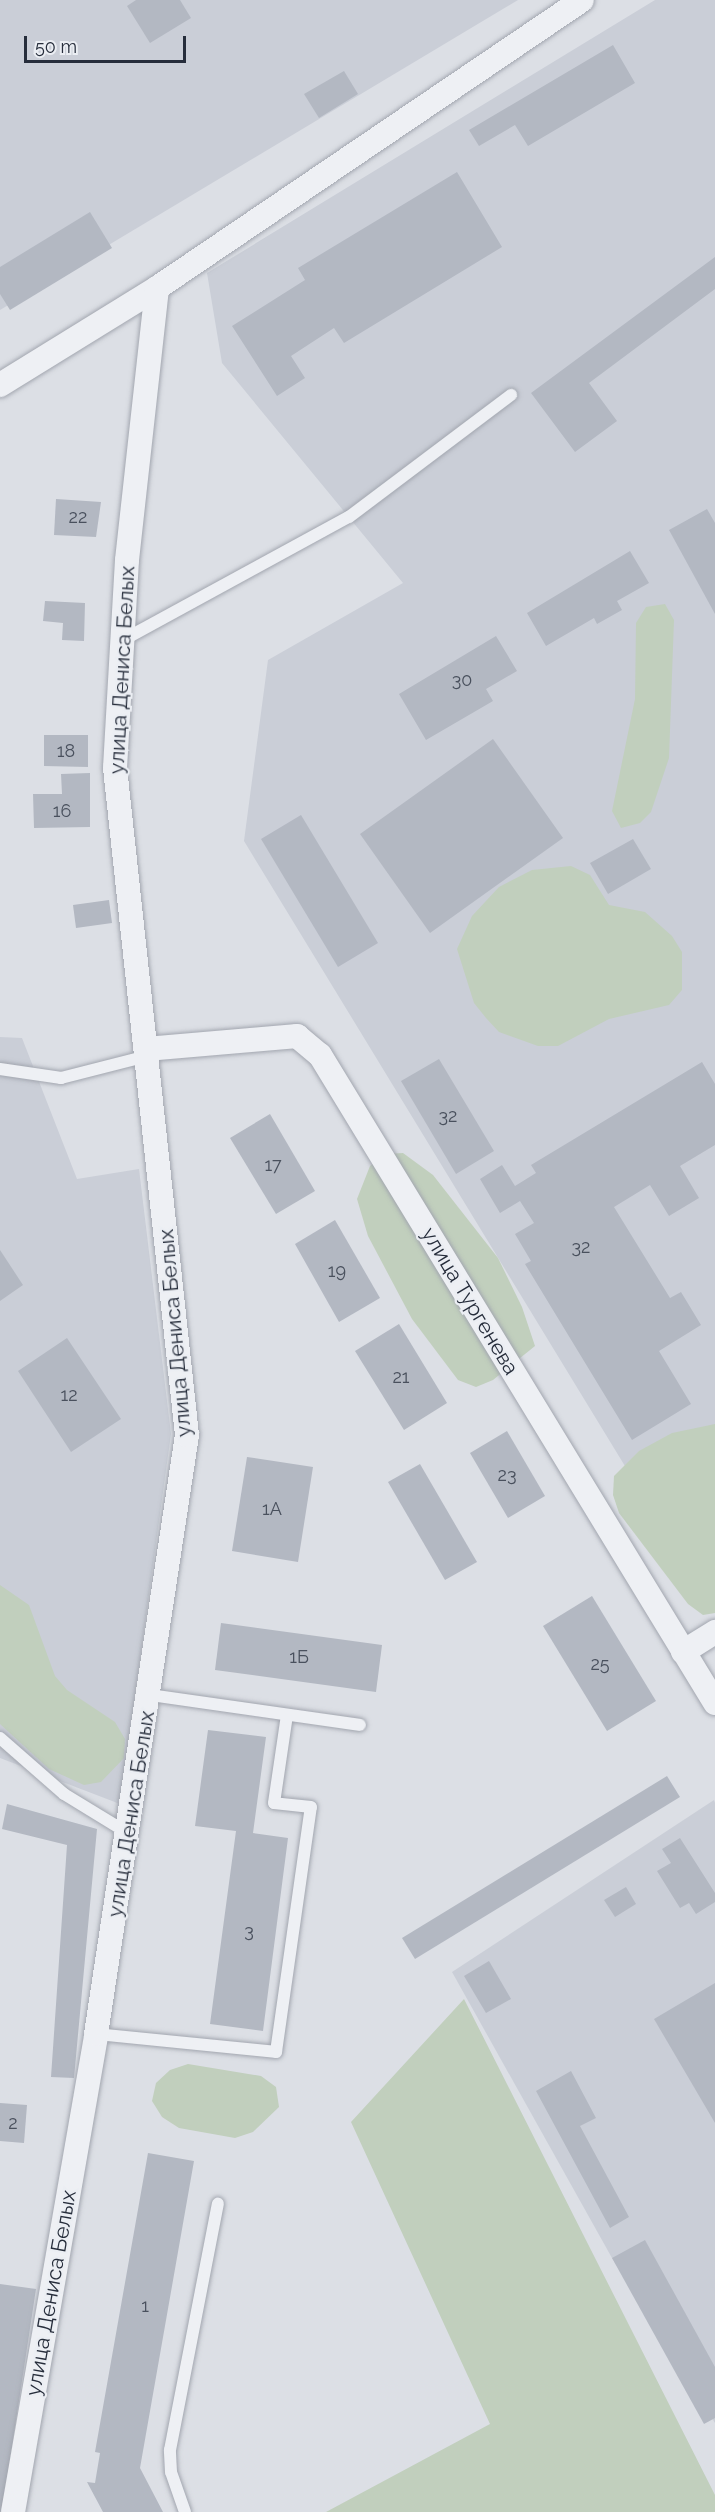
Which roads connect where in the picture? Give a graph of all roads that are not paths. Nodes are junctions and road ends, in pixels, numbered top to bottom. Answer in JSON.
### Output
{"nodes":[{"id":1,"x":582,"y":0,"type":"edge"},
{"id":2,"x":157,"y":288,"type":"junction"},
{"id":3,"x":0,"y":385,"type":"edge"},
{"id":4,"x":511,"y":395,"type":"dead end"},
{"id":5,"x":123,"y":640,"type":"junction"},
{"id":6,"x":146,"y":1052,"type":"junction"},
{"id":7,"x":0,"y":1069,"type":"edge"},
{"id":8,"x":715,"y":1632,"type":"edge"},
{"id":9,"x":683,"y":1652,"type":"junction"},
{"id":10,"x":150,"y":1695,"type":"junction"},
{"id":11,"x":715,"y":1703,"type":"edge"},
{"id":12,"x":287,"y":1715,"type":"junction"},
{"id":13,"x":360,"y":1725,"type":"dead end"},
{"id":14,"x":0,"y":1738,"type":"edge"},
{"id":15,"x":128,"y":1833,"type":"junction"},
{"id":16,"x":96,"y":2034,"type":"junction"},
{"id":17,"x":218,"y":2204,"type":"dead end"},
{"id":18,"x":13,"y":2512,"type":"edge"},
{"id":19,"x":186,"y":2512,"type":"edge"}],
"edges":[{"from":1,"to":2,"type":"street"},
{"from":2,"to":3,"type":"street"},
{"from":2,"to":5,"type":"street","name":"улица Дениса Белых"},
{"from":4,"to":5,"type":"lane"},
{"from":5,"to":6,"type":"street","name":"улица Дениса Белых"},
{"from":6,"to":7,"type":"lane"},
{"from":6,"to":9,"type":"street","name":"улица Тургенева"},
{"from":6,"to":10,"type":"street","name":"улица Дениса Белых"},
{"from":8,"to":9,"type":"street"},
{"from":9,"to":11,"type":"street","name":"улица Тургенева"},
{"from":10,"to":12,"type":"lane"},
{"from":10,"to":15,"type":"street","name":"улица Дениса Белых"},
{"from":12,"to":13,"type":"lane"},
{"from":12,"to":16,"type":"lane"},
{"from":14,"to":15,"type":"lane"},
{"from":15,"to":16,"type":"street","name":"улица Дениса Белых"},
{"from":16,"to":18,"type":"street","name":"улица Дениса Белых"},
{"from":17,"to":19,"type":"lane"}]}
